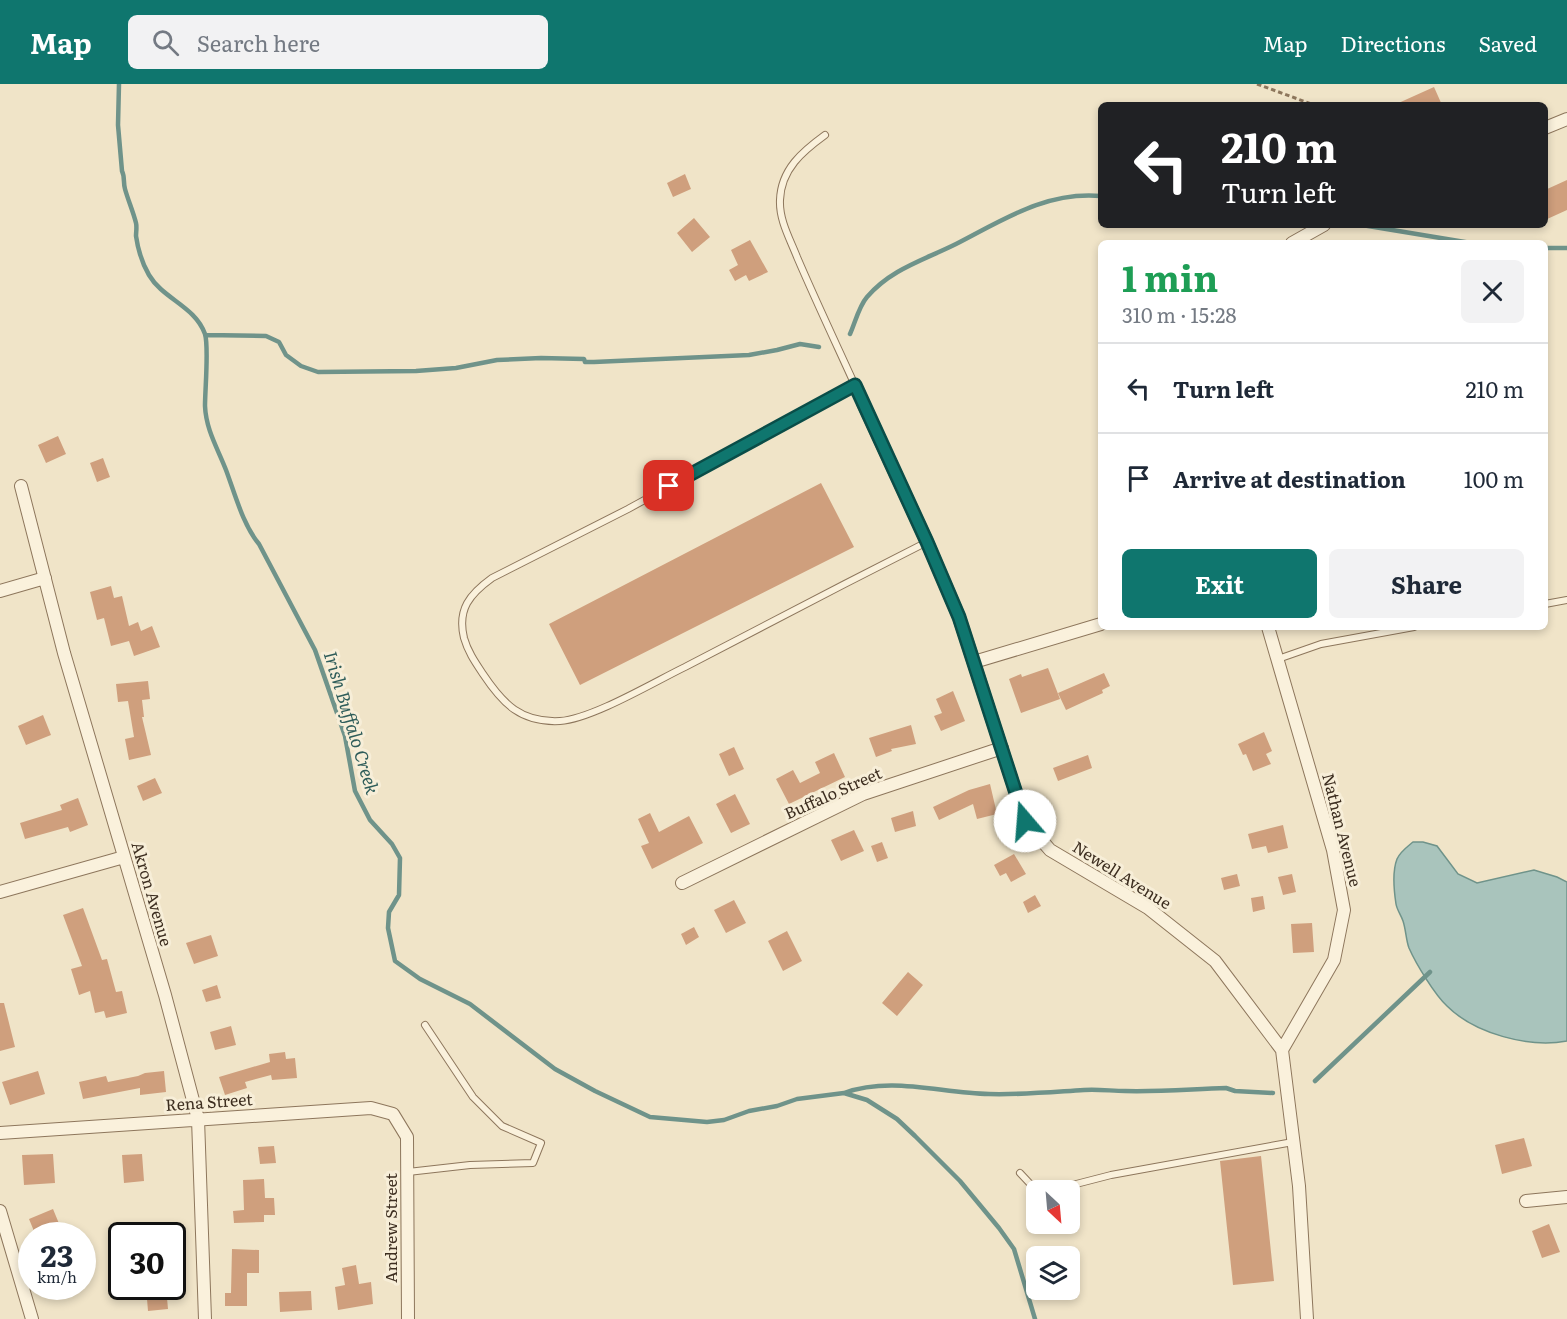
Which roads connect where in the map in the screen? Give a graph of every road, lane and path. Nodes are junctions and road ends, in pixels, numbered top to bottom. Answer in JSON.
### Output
{"nodes":[{"id":1,"x":1257,"y":84,"type":"edge"},
{"id":2,"x":1306,"y":102,"type":"edge"},
{"id":3,"x":1567,"y":119,"type":"edge"},
{"id":4,"x":1548,"y":127,"type":"edge"},
{"id":5,"x":825,"y":135,"type":"dead end"},
{"id":6,"x":1319,"y":228,"type":"edge"},
{"id":7,"x":1297,"y":240,"type":"edge"},
{"id":8,"x":855,"y":385,"type":"junction"},
{"id":9,"x":863,"y":403,"type":"joint"},
{"id":10,"x":21,"y":486,"type":"dead end"},
{"id":11,"x":927,"y":542,"type":"junction"},
{"id":12,"x":45,"y":578,"type":"junction"},
{"id":13,"x":0,"y":591,"type":"edge"},
{"id":14,"x":1567,"y":600,"type":"edge"},
{"id":15,"x":1548,"y":603,"type":"edge"},
{"id":16,"x":1098,"y":625,"type":"edge"},
{"id":17,"x":1269,"y":630,"type":"edge"},
{"id":18,"x":1398,"y":630,"type":"edge"},
{"id":19,"x":1278,"y":659,"type":"junction"},
{"id":20,"x":974,"y":662,"type":"junction"},
{"id":21,"x":1002,"y":748,"type":"junction"},
{"id":22,"x":124,"y":857,"type":"junction"},
{"id":23,"x":682,"y":883,"type":"dead end"},
{"id":24,"x":0,"y":892,"type":"edge"},
{"id":25,"x":425,"y":1025,"type":"dead end"},
{"id":26,"x":1282,"y":1050,"type":"junction"},
{"id":27,"x":198,"y":1119,"type":"junction"},
{"id":28,"x":0,"y":1133,"type":"edge"},
{"id":29,"x":407,"y":1137,"type":"joint"},
{"id":30,"x":1293,"y":1142,"type":"junction"},
{"id":31,"x":408,"y":1172,"type":"junction"},
{"id":32,"x":1020,"y":1173,"type":"dead end"},
{"id":33,"x":1027,"y":1180,"type":"edge"},
{"id":34,"x":1080,"y":1183,"type":"edge"},
{"id":35,"x":1567,"y":1197,"type":"edge"},
{"id":36,"x":1526,"y":1201,"type":"dead end"},
{"id":37,"x":0,"y":1211,"type":"edge"},
{"id":38,"x":32,"y":1319,"type":"edge"},
{"id":39,"x":205,"y":1319,"type":"edge"},
{"id":40,"x":408,"y":1319,"type":"edge"},
{"id":41,"x":1307,"y":1319,"type":"edge"}],
"edges":[{"from":1,"to":2,"type":"path"},
{"from":3,"to":4,"type":"street"},
{"from":5,"to":8,"type":"lane"},
{"from":6,"to":7,"type":"street"},
{"from":8,"to":9,"type":"lane"},
{"from":8,"to":11,"type":"lane"},
{"from":9,"to":11,"type":"street","name":"Newell Avenue"},
{"from":10,"to":12,"type":"street","name":"Akron Avenue"},
{"from":11,"to":20,"type":"street","name":"Newell Avenue"},
{"from":12,"to":13,"type":"street"},
{"from":12,"to":22,"type":"street","name":"Akron Avenue"},
{"from":14,"to":15,"type":"lane"},
{"from":16,"to":20,"type":"street"},
{"from":17,"to":19,"type":"street","name":"Nathan Avenue"},
{"from":18,"to":19,"type":"lane"},
{"from":19,"to":26,"type":"street","name":"Nathan Avenue"},
{"from":20,"to":21,"type":"street","name":"Newell Avenue"},
{"from":21,"to":23,"type":"street","name":"Buffalo Street"},
{"from":21,"to":26,"type":"street","name":"Newell Avenue"},
{"from":22,"to":24,"type":"street"},
{"from":22,"to":27,"type":"street","name":"Akron Avenue"},
{"from":25,"to":31,"type":"lane"},
{"from":26,"to":30,"type":"street"},
{"from":27,"to":28,"type":"street","name":"Rena Street"},
{"from":27,"to":29,"type":"street","name":"Rena Street"},
{"from":27,"to":39,"type":"street","name":"Akron Avenue"},
{"from":29,"to":31,"type":"street","name":"Andrew Street"},
{"from":30,"to":34,"type":"lane"},
{"from":30,"to":41,"type":"street"},
{"from":31,"to":40,"type":"street","name":"Andrew Street"},
{"from":32,"to":33,"type":"lane"},
{"from":35,"to":36,"type":"street"},
{"from":37,"to":38,"type":"street"}]}
